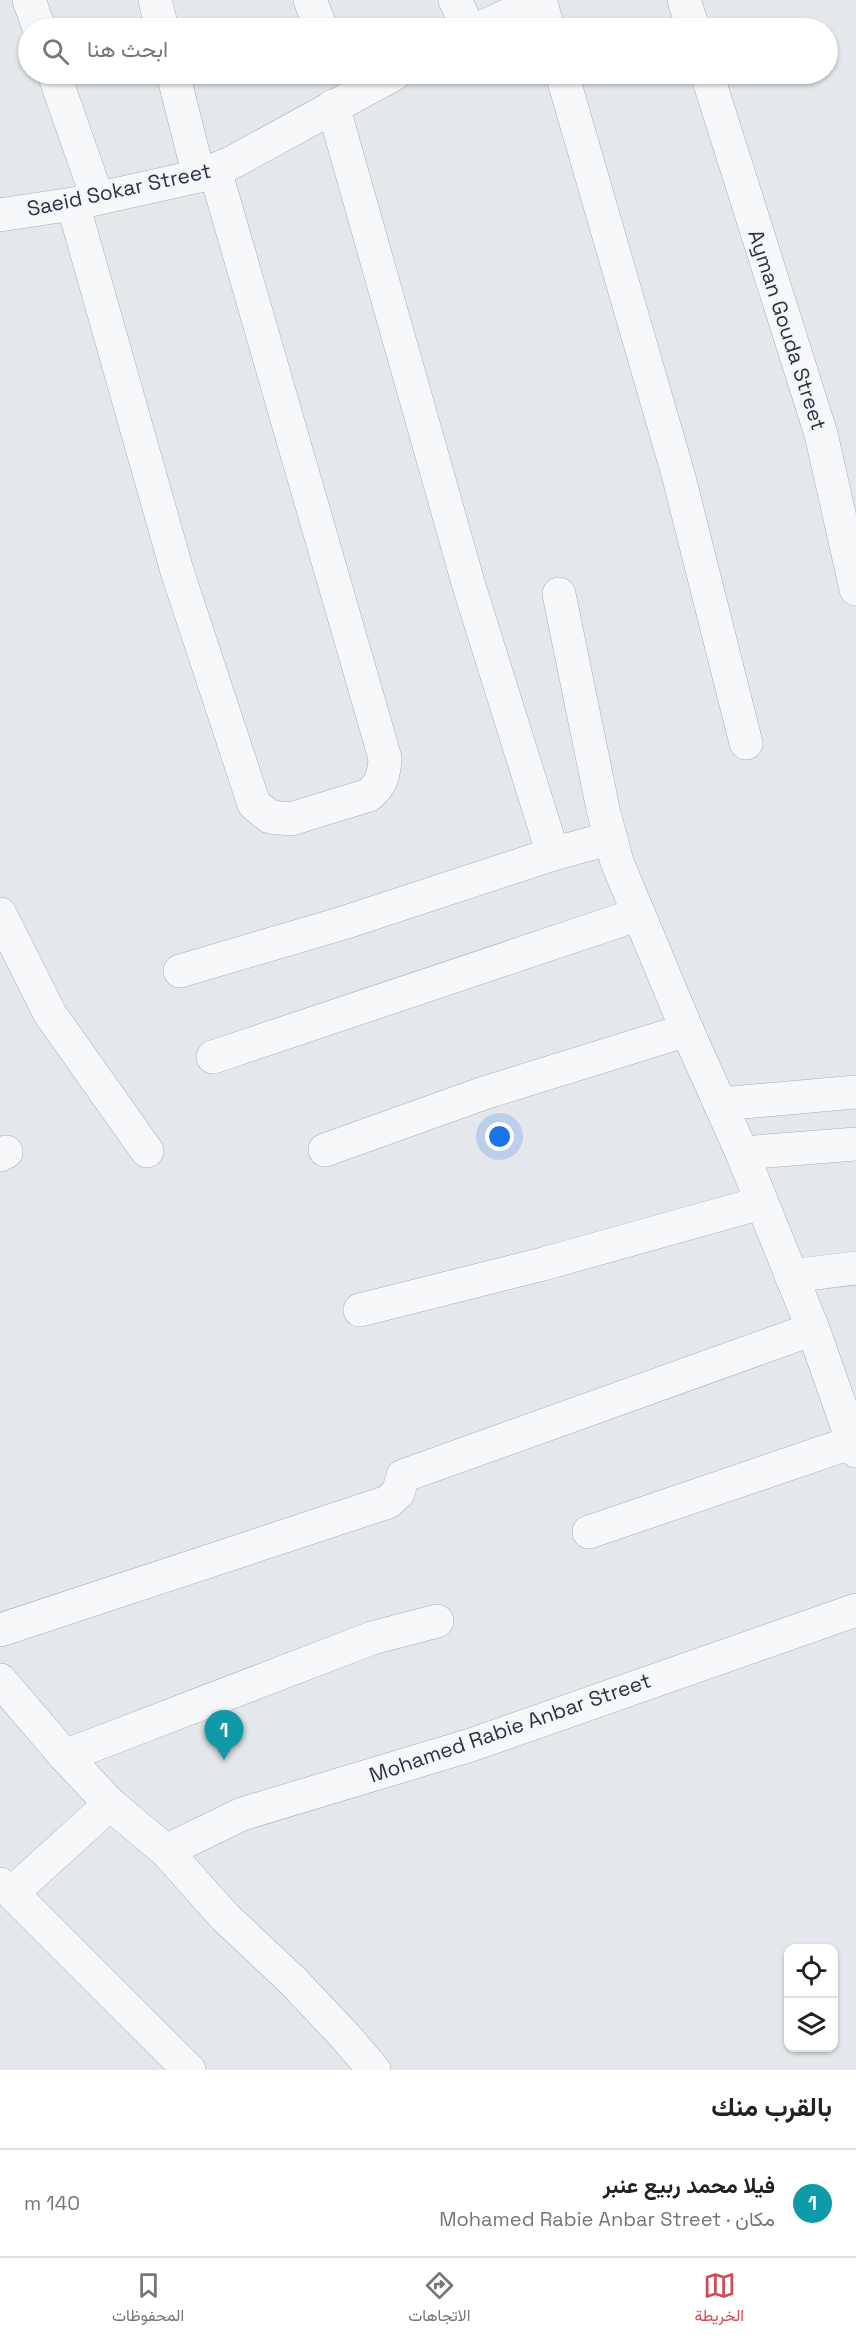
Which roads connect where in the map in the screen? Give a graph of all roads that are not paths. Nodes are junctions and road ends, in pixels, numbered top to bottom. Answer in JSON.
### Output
{"nodes":[{"id":1,"x":29,"y":0,"type":"edge"},
{"id":2,"x":155,"y":0,"type":"edge"},
{"id":3,"x":310,"y":0,"type":"edge"},
{"id":4,"x":454,"y":0,"type":"edge"},
{"id":5,"x":540,"y":0,"type":"edge"},
{"id":6,"x":684,"y":0,"type":"edge"},
{"id":7,"x":35,"y":18,"type":"edge"},
{"id":8,"x":160,"y":18,"type":"edge"},
{"id":9,"x":317,"y":18,"type":"edge"},
{"id":10,"x":463,"y":18,"type":"edge"},
{"id":11,"x":502,"y":18,"type":"edge"},
{"id":12,"x":545,"y":18,"type":"edge"},
{"id":13,"x":690,"y":18,"type":"edge"},
{"id":14,"x":56,"y":84,"type":"edge"},
{"id":15,"x":176,"y":84,"type":"edge"},
{"id":16,"x":364,"y":84,"type":"edge"},
{"id":17,"x":565,"y":84,"type":"edge"},
{"id":18,"x":710,"y":84,"type":"edge"},
{"id":19,"x":340,"y":92,"type":"edge"},
{"id":20,"x":207,"y":173,"type":"junction"},
{"id":21,"x":85,"y":201,"type":"junction"},
{"id":22,"x":0,"y":215,"type":"edge"},
{"id":23,"x":856,"y":589,"type":"edge"},
{"id":24,"x":559,"y":594,"type":"dead end"},
{"id":25,"x":746,"y":743,"type":"dead end"},
{"id":26,"x":611,"y":838,"type":"junction"},
{"id":27,"x":553,"y":854,"type":"junction"},
{"id":28,"x":0,"y":914,"type":"edge"},
{"id":29,"x":639,"y":914,"type":"junction"},
{"id":30,"x":180,"y":971,"type":"dead end"},
{"id":31,"x":687,"y":1030,"type":"junction"},
{"id":32,"x":213,"y":1057,"type":"dead end"},
{"id":33,"x":856,"y":1092,"type":"edge"},
{"id":34,"x":720,"y":1104,"type":"junction"},
{"id":35,"x":856,"y":1144,"type":"edge"},
{"id":36,"x":325,"y":1150,"type":"dead end"},
{"id":37,"x":147,"y":1151,"type":"dead end"},
{"id":38,"x":742,"y":1153,"type":"junction"},
{"id":39,"x":761,"y":1203,"type":"junction"},
{"id":40,"x":856,"y":1268,"type":"edge"},
{"id":41,"x":791,"y":1276,"type":"junction"},
{"id":42,"x":360,"y":1310,"type":"dead end"},
{"id":43,"x":813,"y":1329,"type":"junction"},
{"id":44,"x":853,"y":1438,"type":"edge"},
{"id":45,"x":590,"y":1532,"type":"dead end"},
{"id":46,"x":855,"y":1617,"type":"edge"},
{"id":47,"x":437,"y":1621,"type":"dead end"},
{"id":48,"x":0,"y":1629,"type":"edge"},
{"id":49,"x":0,"y":1680,"type":"edge"},
{"id":50,"x":64,"y":1756,"type":"junction"},
{"id":51,"x":110,"y":1804,"type":"junction"},
{"id":52,"x":166,"y":1851,"type":"junction"},
{"id":53,"x":6,"y":1888,"type":"edge"},
{"id":54,"x":189,"y":2070,"type":"edge"},
{"id":55,"x":374,"y":2070,"type":"edge"}],
"edges":[{"from":1,"to":7,"type":"street"},
{"from":2,"to":8,"type":"street"},
{"from":3,"to":9,"type":"street"},
{"from":4,"to":10,"type":"street"},
{"from":5,"to":11,"type":"street"},
{"from":5,"to":12,"type":"street"},
{"from":6,"to":13,"type":"street"},
{"from":14,"to":21,"type":"street"},
{"from":15,"to":20,"type":"street"},
{"from":16,"to":19,"type":"street","name":"Saeid Sokar Street"},
{"from":17,"to":25,"type":"street"},
{"from":18,"to":23,"type":"street","name":"Ayman Gouda Street"},
{"from":19,"to":20,"type":"street","name":"Saeid Sokar Street"},
{"from":19,"to":27,"type":"street"},
{"from":20,"to":21,"type":"street","name":"Saeid Sokar Street"},
{"from":20,"to":21,"type":"street"},
{"from":21,"to":22,"type":"street","name":"Saeid Sokar Street"},
{"from":24,"to":26,"type":"street"},
{"from":26,"to":27,"type":"street"},
{"from":26,"to":29,"type":"street"},
{"from":27,"to":30,"type":"street"},
{"from":28,"to":37,"type":"street"},
{"from":29,"to":31,"type":"street"},
{"from":29,"to":32,"type":"street"},
{"from":31,"to":34,"type":"street"},
{"from":31,"to":36,"type":"street"},
{"from":33,"to":34,"type":"street"},
{"from":34,"to":38,"type":"street"},
{"from":35,"to":38,"type":"street"},
{"from":38,"to":39,"type":"street"},
{"from":39,"to":41,"type":"street"},
{"from":39,"to":42,"type":"street"},
{"from":40,"to":41,"type":"street"},
{"from":41,"to":43,"type":"street"},
{"from":43,"to":44,"type":"street"},
{"from":43,"to":48,"type":"street"},
{"from":44,"to":45,"type":"street"},
{"from":46,"to":52,"type":"street","name":"Mohamed Rabie Anbar Street"},
{"from":47,"to":50,"type":"street"},
{"from":49,"to":50,"type":"street"},
{"from":50,"to":51,"type":"street"},
{"from":51,"to":52,"type":"street"},
{"from":51,"to":53,"type":"street"},
{"from":52,"to":55,"type":"street"},
{"from":53,"to":54,"type":"street"}]}
